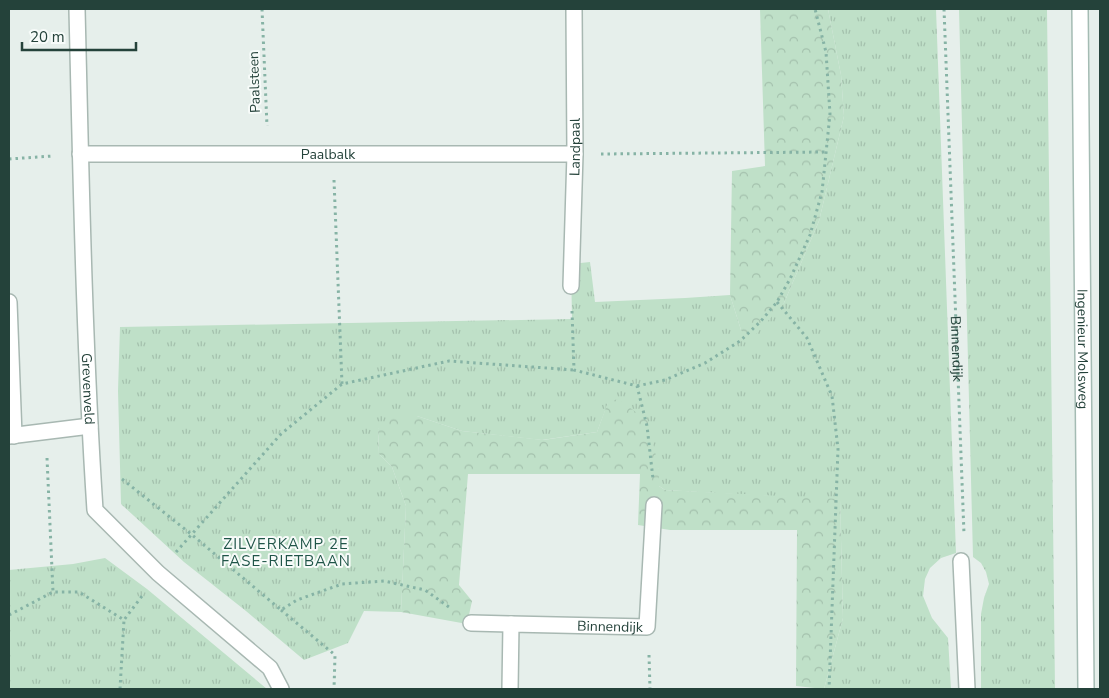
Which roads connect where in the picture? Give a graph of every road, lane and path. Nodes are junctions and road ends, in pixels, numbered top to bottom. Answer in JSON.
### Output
{"nodes":[{"id":1,"x":77,"y":9,"type":"edge"},
{"id":2,"x":262,"y":9,"type":"edge"},
{"id":3,"x":574,"y":9,"type":"edge"},
{"id":4,"x":815,"y":9,"type":"edge"},
{"id":5,"x":944,"y":9,"type":"edge"},
{"id":6,"x":1080,"y":9,"type":"edge"},
{"id":7,"x":825,"y":152,"type":"junction"},
{"id":8,"x":80,"y":154,"type":"junction"},
{"id":9,"x":268,"y":154,"type":"junction"},
{"id":10,"x":333,"y":154,"type":"junction"},
{"id":11,"x":575,"y":154,"type":"junction"},
{"id":12,"x":9,"y":159,"type":"edge"},
{"id":13,"x":571,"y":286,"type":"joint"},
{"id":14,"x":9,"y":302,"type":"edge"},
{"id":15,"x":776,"y":302,"type":"junction"},
{"id":16,"x":574,"y":370,"type":"junction"},
{"id":17,"x":342,"y":384,"type":"junction"},
{"id":18,"x":637,"y":386,"type":"junction"},
{"id":19,"x":90,"y":426,"type":"junction"},
{"id":20,"x":46,"y":432,"type":"junction"},
{"id":21,"x":11,"y":436,"type":"edge"},
{"id":22,"x":92,"y":456,"type":"junction"},
{"id":23,"x":654,"y":505,"type":"joint"},
{"id":24,"x":191,"y":534,"type":"junction"},
{"id":25,"x":961,"y":562,"type":"joint"},
{"id":26,"x":158,"y":573,"type":"junction"},
{"id":27,"x":53,"y":592,"type":"junction"},
{"id":28,"x":281,"y":610,"type":"junction"},
{"id":29,"x":9,"y":615,"type":"edge"},
{"id":30,"x":124,"y":620,"type":"junction"},
{"id":31,"x":471,"y":624,"type":"joint"},
{"id":32,"x":511,"y":624,"type":"junction"},
{"id":33,"x":647,"y":627,"type":"junction"},
{"id":34,"x":120,"y":689,"type":"edge"},
{"id":35,"x":282,"y":689,"type":"edge"},
{"id":36,"x":334,"y":689,"type":"edge"},
{"id":37,"x":510,"y":689,"type":"edge"},
{"id":38,"x":650,"y":689,"type":"edge"},
{"id":39,"x":829,"y":689,"type":"edge"},
{"id":40,"x":967,"y":689,"type":"edge"},
{"id":41,"x":1086,"y":689,"type":"edge"}],
"edges":[{"from":1,"to":8,"type":"street","name":"Grevenveld"},
{"from":2,"to":9,"type":"path","name":"Paalsteen"},
{"from":3,"to":11,"type":"street","name":"Landpaal"},
{"from":4,"to":7,"type":"path"},
{"from":5,"to":25,"type":"path","name":"Binnendijk"},
{"from":6,"to":41,"type":"street","name":"Ingenieur Molsweg"},
{"from":7,"to":11,"type":"path"},
{"from":7,"to":15,"type":"path"},
{"from":8,"to":9,"type":"street","name":"Paalbalk"},
{"from":8,"to":12,"type":"path"},
{"from":8,"to":19,"type":"street","name":"Grevenveld"},
{"from":9,"to":10,"type":"street","name":"Paalbalk"},
{"from":10,"to":11,"type":"street","name":"Paalbalk"},
{"from":10,"to":17,"type":"path"},
{"from":11,"to":13,"type":"street","name":"Landpaal"},
{"from":13,"to":16,"type":"path"},
{"from":14,"to":21,"type":"street"},
{"from":15,"to":18,"type":"path"},
{"from":15,"to":39,"type":"path"},
{"from":16,"to":17,"type":"path"},
{"from":16,"to":18,"type":"path"},
{"from":17,"to":24,"type":"path"},
{"from":18,"to":23,"type":"path"},
{"from":19,"to":20,"type":"street"},
{"from":19,"to":22,"type":"street","name":"Grevenveld"},
{"from":20,"to":21,"type":"street"},
{"from":20,"to":27,"type":"path"},
{"from":22,"to":24,"type":"path"},
{"from":22,"to":26,"type":"street","name":"Grevenveld"},
{"from":23,"to":33,"type":"street","name":"Binnendijk"},
{"from":24,"to":26,"type":"path"},
{"from":24,"to":28,"type":"path"},
{"from":25,"to":40,"type":"street"},
{"from":26,"to":30,"type":"path"},
{"from":26,"to":35,"type":"street","name":"Grevenveld"},
{"from":27,"to":29,"type":"path"},
{"from":27,"to":30,"type":"path"},
{"from":28,"to":31,"type":"path"},
{"from":28,"to":36,"type":"path"},
{"from":30,"to":34,"type":"path"},
{"from":31,"to":32,"type":"street","name":"Binnendijk"},
{"from":32,"to":33,"type":"street","name":"Binnendijk"},
{"from":32,"to":37,"type":"street"},
{"from":33,"to":38,"type":"path"}]}
